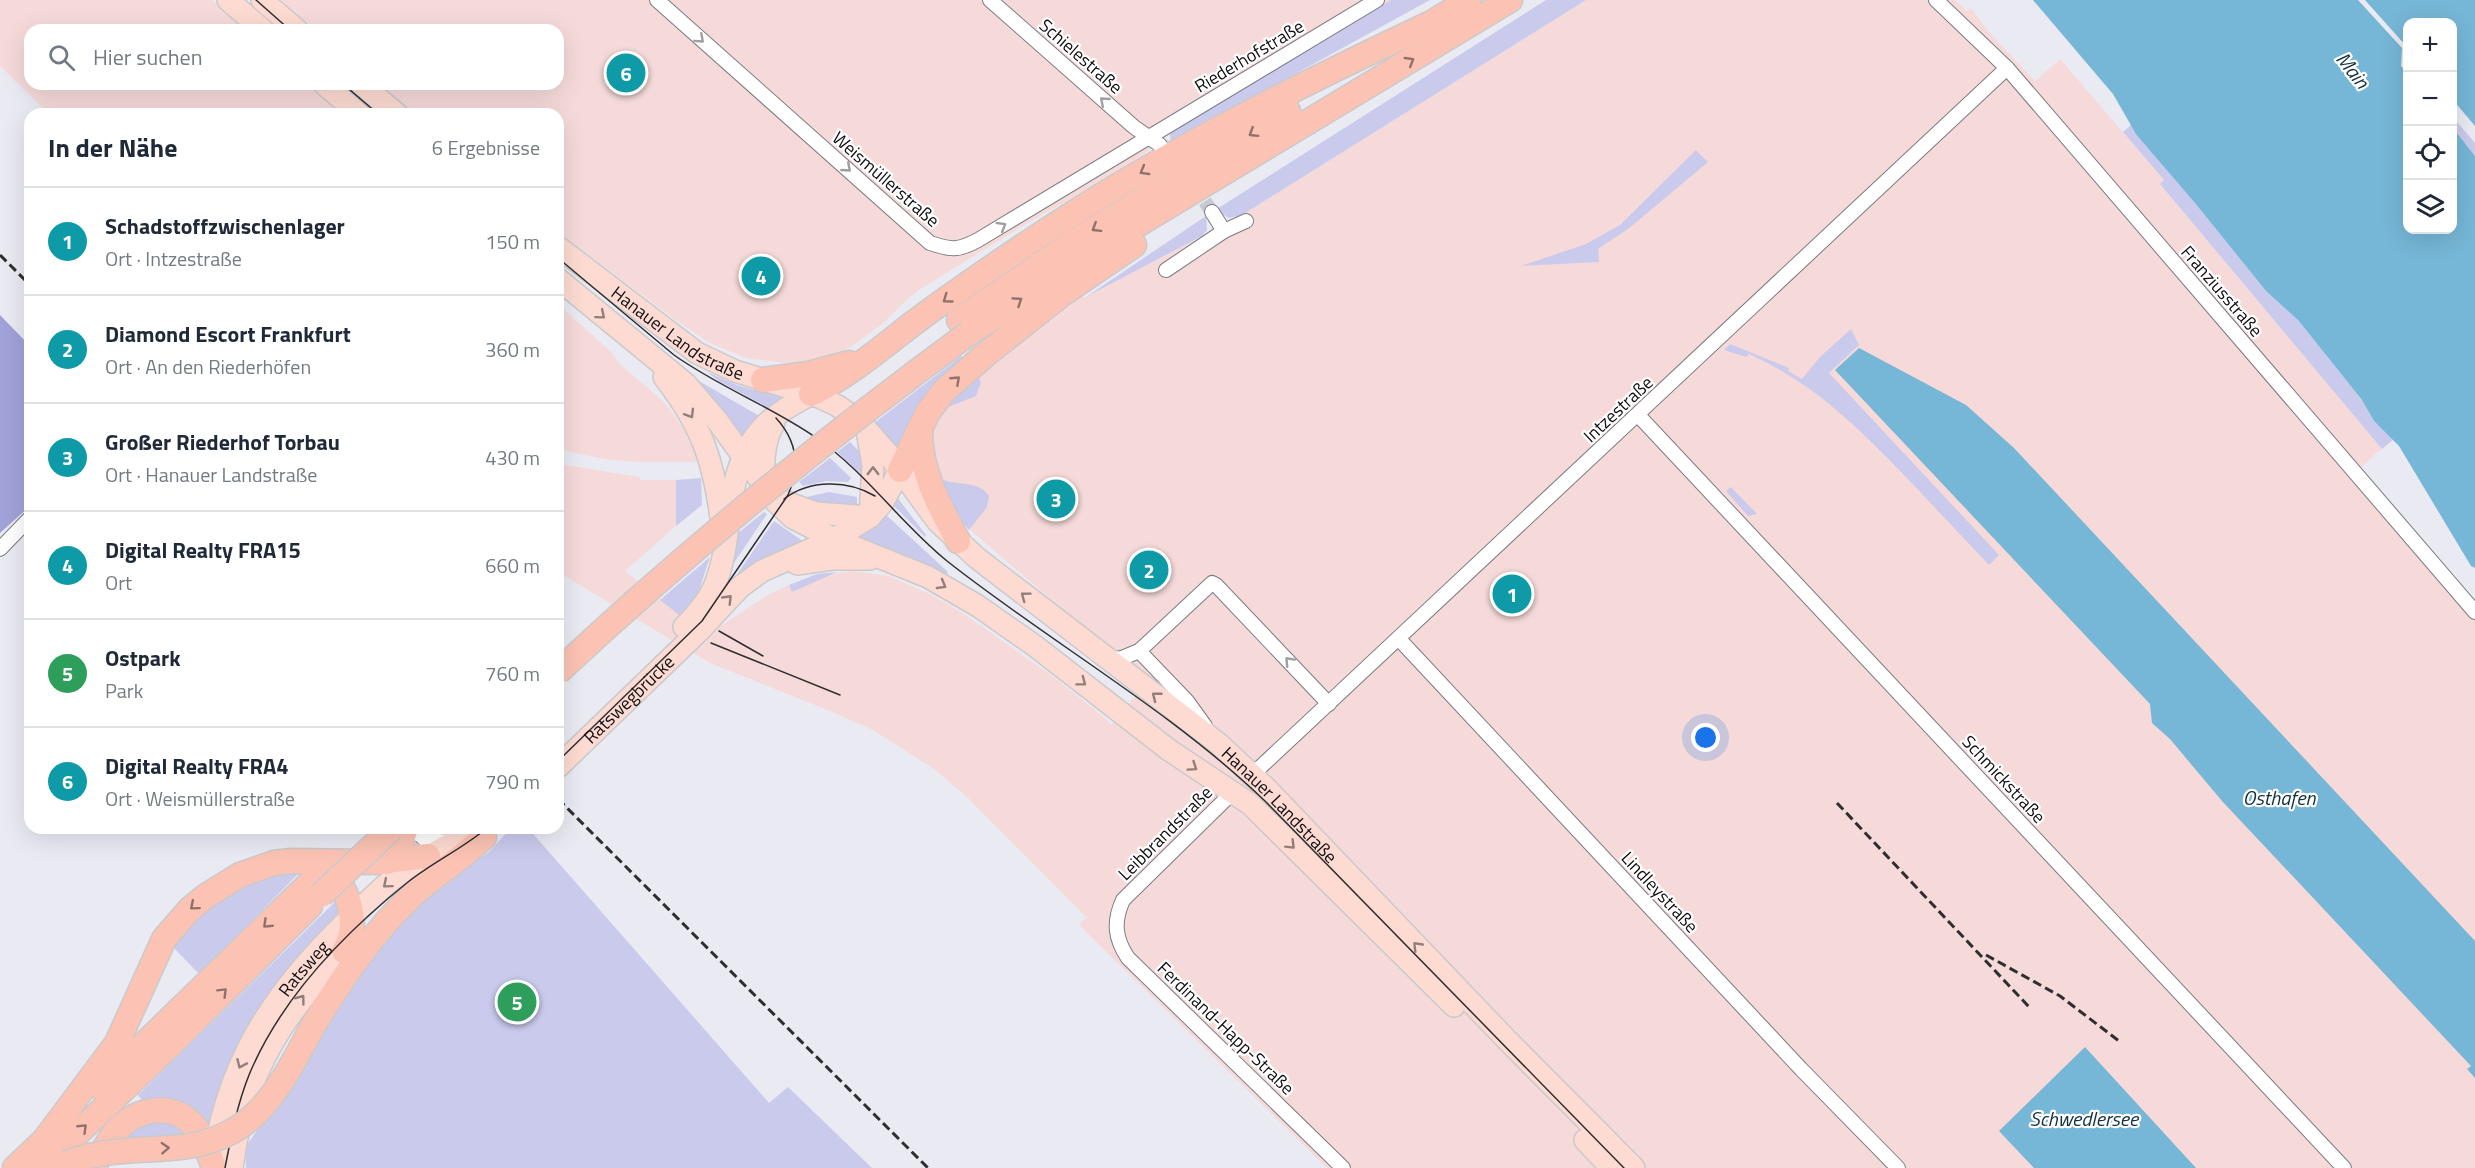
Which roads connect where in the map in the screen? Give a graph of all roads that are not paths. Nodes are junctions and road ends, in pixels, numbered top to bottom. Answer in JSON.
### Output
{"nodes":[{"id":1,"x":228,"y":0,"type":"edge"},
{"id":2,"x":262,"y":0,"type":"edge"},
{"id":3,"x":657,"y":0,"type":"edge"},
{"id":4,"x":990,"y":0,"type":"edge"},
{"id":5,"x":1377,"y":0,"type":"edge"},
{"id":6,"x":1469,"y":0,"type":"edge"},
{"id":7,"x":1510,"y":0,"type":"edge"},
{"id":8,"x":1935,"y":0,"type":"edge"},
{"id":9,"x":256,"y":24,"type":"edge"},
{"id":10,"x":290,"y":24,"type":"edge"},
{"id":11,"x":1427,"y":25,"type":"junction"},
{"id":12,"x":2007,"y":69,"type":"junction"},
{"id":13,"x":331,"y":90,"type":"edge"},
{"id":14,"x":368,"y":90,"type":"edge"},
{"id":15,"x":1360,"y":91,"type":"junction"},
{"id":16,"x":352,"y":108,"type":"edge"},
{"id":17,"x":390,"y":108,"type":"edge"},
{"id":18,"x":1155,"y":141,"type":"junction"},
{"id":19,"x":1212,"y":213,"type":"tunnel mouth"},
{"id":20,"x":1246,"y":221,"type":"dead end"},
{"id":21,"x":1224,"y":231,"type":"junction"},
{"id":22,"x":564,"y":252,"type":"edge"},
{"id":23,"x":1166,"y":270,"type":"dead end"},
{"id":24,"x":564,"y":284,"type":"edge"},
{"id":25,"x":912,"y":324,"type":"junction"},
{"id":26,"x":964,"y":326,"type":"junction"},
{"id":27,"x":643,"y":350,"type":"junction"},
{"id":28,"x":763,"y":380,"type":"junction"},
{"id":29,"x":810,"y":394,"type":"junction"},
{"id":30,"x":783,"y":411,"type":"junction"},
{"id":31,"x":1638,"y":415,"type":"junction"},
{"id":32,"x":862,"y":424,"type":"junction"},
{"id":33,"x":920,"y":426,"type":"junction"},
{"id":34,"x":742,"y":458,"type":"junction"},
{"id":35,"x":900,"y":470,"type":"junction"},
{"id":36,"x":767,"y":490,"type":"junction"},
{"id":37,"x":870,"y":517,"type":"junction"},
{"id":38,"x":24,"y":524,"type":"edge"},
{"id":39,"x":834,"y":539,"type":"junction"},
{"id":40,"x":958,"y":541,"type":"junction"},
{"id":41,"x":0,"y":549,"type":"edge"},
{"id":42,"x":723,"y":557,"type":"junction"},
{"id":43,"x":889,"y":561,"type":"junction"},
{"id":44,"x":762,"y":572,"type":"junction"},
{"id":45,"x":2475,"y":612,"type":"edge"},
{"id":46,"x":694,"y":627,"type":"junction"},
{"id":47,"x":1399,"y":639,"type":"junction"},
{"id":48,"x":564,"y":645,"type":"edge"},
{"id":49,"x":1138,"y":651,"type":"junction"},
{"id":50,"x":1109,"y":660,"type":"junction"},
{"id":51,"x":564,"y":666,"type":"edge"},
{"id":52,"x":1329,"y":704,"type":"junction"},
{"id":53,"x":564,"y":743,"type":"edge"},
{"id":54,"x":1218,"y":744,"type":"junction"},
{"id":55,"x":564,"y":761,"type":"edge"},
{"id":56,"x":1252,"y":775,"type":"junction"},
{"id":57,"x":1233,"y":792,"type":"junction"},
{"id":58,"x":361,"y":834,"type":"edge"},
{"id":59,"x":383,"y":834,"type":"edge"},
{"id":60,"x":403,"y":834,"type":"edge"},
{"id":61,"x":418,"y":834,"type":"edge"},
{"id":62,"x":476,"y":834,"type":"edge"},
{"id":63,"x":480,"y":834,"type":"edge"},
{"id":64,"x":482,"y":834,"type":"edge"},
{"id":65,"x":453,"y":842,"type":"junction"},
{"id":66,"x":428,"y":856,"type":"junction"},
{"id":67,"x":387,"y":862,"type":"junction"},
{"id":68,"x":311,"y":880,"type":"junction"},
{"id":69,"x":1123,"y":900,"type":"joint"},
{"id":70,"x":351,"y":918,"type":"junction"},
{"id":71,"x":344,"y":951,"type":"junction"},
{"id":72,"x":43,"y":1142,"type":"junction"},
{"id":73,"x":62,"y":1165,"type":"edge"},
{"id":74,"x":219,"y":1167,"type":"edge"},
{"id":75,"x":15,"y":1168,"type":"edge"},
{"id":76,"x":41,"y":1168,"type":"edge"},
{"id":77,"x":93,"y":1168,"type":"edge"},
{"id":78,"x":1343,"y":1168,"type":"edge"},
{"id":79,"x":1611,"y":1168,"type":"edge"},
{"id":80,"x":1634,"y":1168,"type":"edge"},
{"id":81,"x":1898,"y":1168,"type":"edge"},
{"id":82,"x":2344,"y":1168,"type":"edge"}],
"edges":[{"from":1,"to":9,"type":"main road"},
{"from":2,"to":10,"type":"main road"},
{"from":3,"to":18,"type":"street","name":"Weismüllerstraße","one_way":true},
{"from":18,"to":4,"type":"street","name":"Schielestraße","one_way":true},
{"from":5,"to":18,"type":"street","name":"Riederhofstraße"},
{"from":6,"to":11,"type":"highway"},
{"from":15,"to":7,"type":"highway","one_way":true},
{"from":8,"to":12,"type":"street","name":"Franziusstraße"},
{"from":11,"to":25,"type":"highway","one_way":true},
{"from":11,"to":26,"type":"highway","one_way":true},
{"from":12,"to":31,"type":"street","name":"Intzestraße"},
{"from":12,"to":45,"type":"street","name":"Franziusstraße"},
{"from":13,"to":16,"type":"main road"},
{"from":14,"to":17,"type":"main road"},
{"from":26,"to":15,"type":"highway","one_way":true},
{"from":33,"to":15,"type":"highway","one_way":true},
{"from":19,"to":21,"type":"street"},
{"from":20,"to":21,"type":"street"},
{"from":21,"to":23,"type":"street"},
{"from":22,"to":28,"type":"main road","name":"Hanauer Landstraße"},
{"from":24,"to":27,"type":"main road","name":"Hanauer Landstraße","one_way":true},
{"from":25,"to":28,"type":"highway"},
{"from":25,"to":29,"type":"highway"},
{"from":26,"to":48,"type":"highway"},
{"from":26,"to":51,"type":"highway","bridge":true},
{"from":27,"to":34,"type":"main road","name":"Hanauer Landstraße"},
{"from":27,"to":42,"type":"main road","one_way":true},
{"from":28,"to":29,"type":"main road","name":"Hanauer Landstraße"},
{"from":29,"to":30,"type":"main road"},
{"from":29,"to":32,"type":"main road","name":"Hanauer Landstraße"},
{"from":30,"to":32,"type":"main road"},
{"from":30,"to":34,"type":"main road"},
{"from":30,"to":36,"type":"main road"},
{"from":31,"to":47,"type":"street","name":"Intzestraße"},
{"from":31,"to":82,"type":"street","name":"Schmickstraße"},
{"from":32,"to":35,"type":"main road","name":"Hanauer Landstraße"},
{"from":37,"to":32,"type":"main road","one_way":true},
{"from":33,"to":35,"type":"highway"},
{"from":33,"to":40,"type":"highway"},
{"from":34,"to":36,"type":"main road","name":"Hanauer Landstraße"},
{"from":34,"to":42,"type":"main road"},
{"from":35,"to":37,"type":"main road"},
{"from":35,"to":40,"type":"main road","name":"Hanauer Landstraße"},
{"from":36,"to":37,"type":"main road"},
{"from":36,"to":39,"type":"main road","name":"Hanauer Landstraße"},
{"from":37,"to":39,"type":"main road"},
{"from":38,"to":41,"type":"street"},
{"from":39,"to":43,"type":"main road","name":"Hanauer Landstraße"},
{"from":39,"to":44,"type":"main road"},
{"from":50,"to":40,"type":"main road","name":"Hanauer Landstraße","one_way":true},
{"from":42,"to":46,"type":"main road"},
{"from":43,"to":44,"type":"main road"},
{"from":43,"to":57,"type":"main road","name":"Hanauer Landstraße","one_way":true},
{"from":46,"to":44,"type":"main road","one_way":true},
{"from":46,"to":53,"type":"main road","name":"Ratswegbrücke"},
{"from":46,"to":55,"type":"main road","name":"Ratswegbrücke"},
{"from":47,"to":52,"type":"street","name":"Intzestraße"},
{"from":47,"to":81,"type":"street","name":"Lindleystraße"},
{"from":49,"to":50,"type":"street"},
{"from":52,"to":49,"type":"street","one_way":true},
{"from":49,"to":54,"type":"street"},
{"from":54,"to":50,"type":"main road","name":"Hanauer Landstraße","one_way":true},
{"from":52,"to":56,"type":"street","name":"Intzestraße"},
{"from":54,"to":56,"type":"main road","name":"Hanauer Landstraße"},
{"from":56,"to":57,"type":"main road"},
{"from":80,"to":56,"type":"main road","name":"Hanauer Landstraße","one_way":true},
{"from":57,"to":69,"type":"street","name":"Leibbrandstraße"},
{"from":57,"to":79,"type":"main road","name":"Hanauer Landstraße","one_way":true},
{"from":58,"to":68,"type":"highway"},
{"from":59,"to":68,"type":"highway","bridge":true},
{"from":60,"to":67,"type":"highway"},
{"from":61,"to":65,"type":"street"},
{"from":62,"to":65,"type":"main road","name":"Ratsweg"},
{"from":63,"to":71,"type":"main road","name":"Ratsweg"},
{"from":73,"to":64,"type":"highway","one_way":true,"bridge":true},
{"from":65,"to":66,"type":"main road","name":"Ratsweg"},
{"from":66,"to":67,"type":"highway"},
{"from":66,"to":70,"type":"main road","name":"Ratsweg","one_way":true},
{"from":67,"to":68,"type":"highway"},
{"from":68,"to":70,"type":"highway"},
{"from":68,"to":72,"type":"highway","one_way":true},
{"from":68,"to":72,"type":"highway","one_way":true},
{"from":76,"to":68,"type":"highway","one_way":true},
{"from":69,"to":78,"type":"street","name":"Ferdinand-Happ-Straße"},
{"from":70,"to":71,"type":"highway"},
{"from":70,"to":74,"type":"main road","name":"Ratsweg","one_way":true},
{"from":74,"to":71,"type":"main road","name":"Ratsweg","one_way":true},
{"from":72,"to":75,"type":"highway"},
{"from":74,"to":77,"type":"highway"}]}
